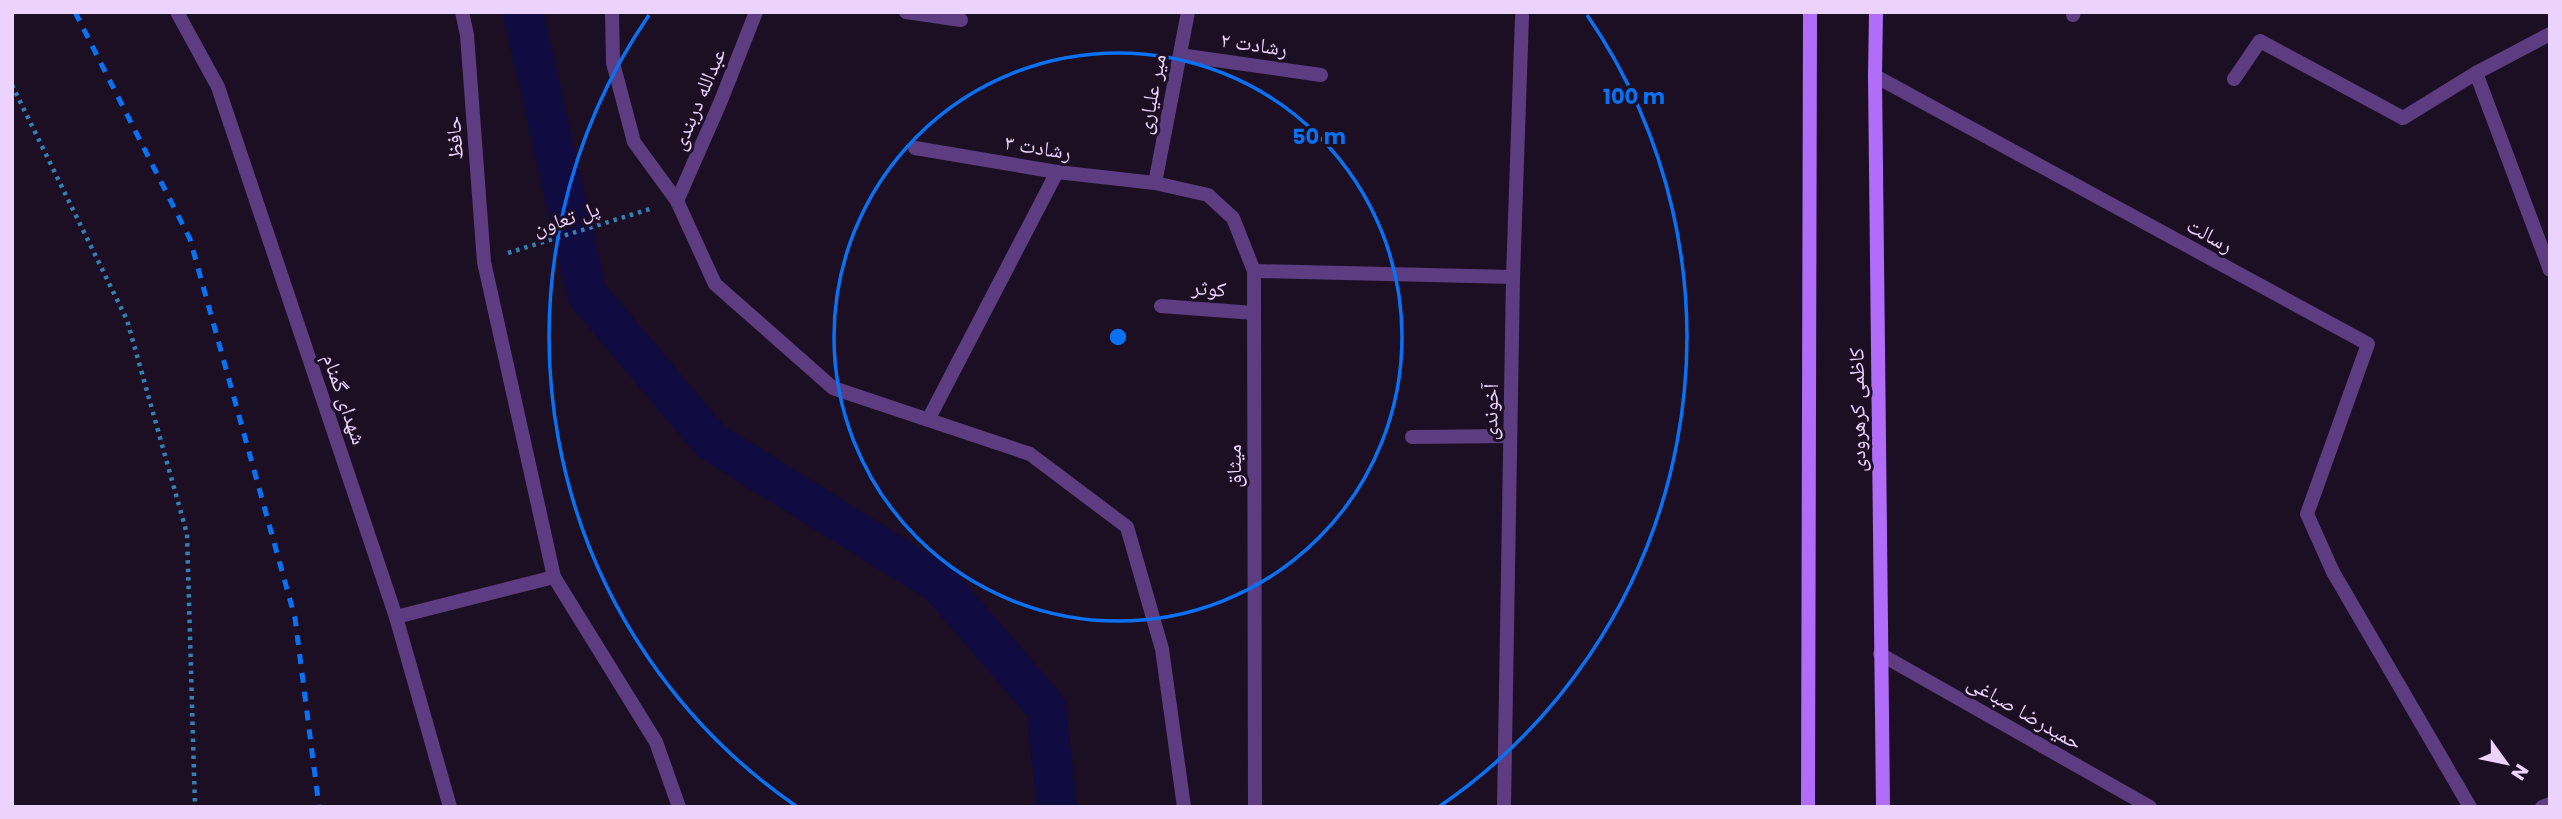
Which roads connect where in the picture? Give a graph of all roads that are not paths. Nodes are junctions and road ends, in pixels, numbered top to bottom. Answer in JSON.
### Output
{"nodes":[{"id":1,"x":177,"y":12,"type":"edge"},
{"id":2,"x":462,"y":12,"type":"edge"},
{"id":3,"x":612,"y":12,"type":"edge"},
{"id":4,"x":756,"y":12,"type":"edge"},
{"id":5,"x":906,"y":12,"type":"edge"},
{"id":6,"x":1188,"y":12,"type":"edge"},
{"id":7,"x":1810,"y":12,"type":"edge"},
{"id":8,"x":1877,"y":12,"type":"edge"},
{"id":9,"x":1522,"y":16,"type":"dead end"},
{"id":10,"x":961,"y":20,"type":"dead end"},
{"id":11,"x":2550,"y":34,"type":"edge"},
{"id":12,"x":1180,"y":55,"type":"junction"},
{"id":13,"x":2476,"y":74,"type":"junction"},
{"id":14,"x":1321,"y":75,"type":"dead end"},
{"id":15,"x":1875,"y":76,"type":"junction"},
{"id":16,"x":2234,"y":79,"type":"dead end"},
{"id":17,"x":915,"y":148,"type":"dead end"},
{"id":18,"x":1056,"y":172,"type":"junction"},
{"id":19,"x":1155,"y":183,"type":"junction"},
{"id":20,"x":677,"y":201,"type":"junction"},
{"id":21,"x":2547,"y":255,"type":"edge"},
{"id":22,"x":2550,"y":270,"type":"edge"},
{"id":23,"x":1254,"y":271,"type":"junction"},
{"id":24,"x":1513,"y":277,"type":"junction"},
{"id":25,"x":1161,"y":306,"type":"dead end"},
{"id":26,"x":1254,"y":313,"type":"junction"},
{"id":27,"x":928,"y":420,"type":"junction"},
{"id":28,"x":1510,"y":436,"type":"junction"},
{"id":29,"x":1412,"y":437,"type":"dead end"},
{"id":30,"x":554,"y":577,"type":"junction"},
{"id":31,"x":396,"y":617,"type":"junction"},
{"id":32,"x":1880,"y":654,"type":"junction"},
{"id":33,"x":2550,"y":804,"type":"edge"},
{"id":34,"x":450,"y":807,"type":"edge"},
{"id":35,"x":679,"y":807,"type":"edge"},
{"id":36,"x":1184,"y":807,"type":"edge"},
{"id":37,"x":1255,"y":807,"type":"edge"},
{"id":38,"x":1504,"y":807,"type":"edge"},
{"id":39,"x":1808,"y":807,"type":"edge"},
{"id":40,"x":1883,"y":807,"type":"edge"},
{"id":41,"x":2150,"y":807,"type":"edge"},
{"id":42,"x":2470,"y":807,"type":"edge"},
{"id":43,"x":2542,"y":807,"type":"edge"}],
"edges":[{"from":1,"to":31,"type":"street","name":"شهدای گمنام"},
{"from":2,"to":30,"type":"street","name":"حافظ"},
{"from":3,"to":20,"type":"street"},
{"from":4,"to":20,"type":"street","name":"عبدالله دربندی"},
{"from":5,"to":10,"type":"street"},
{"from":6,"to":12,"type":"street","name":"میر علیاری"},
{"from":7,"to":39,"type":"main road"},
{"from":8,"to":15,"type":"main road","name":"کاظمی کرهرودی"},
{"from":9,"to":24,"type":"street","name":"آخوندی"},
{"from":11,"to":13,"type":"street"},
{"from":12,"to":14,"type":"street","name":"رشادت ۲"},
{"from":12,"to":19,"type":"street","name":"میر علیاری"},
{"from":13,"to":16,"type":"street"},
{"from":13,"to":21,"type":"street"},
{"from":15,"to":32,"type":"main road","name":"کاظمی کرهرودی"},
{"from":15,"to":42,"type":"street","name":"رسالت"},
{"from":17,"to":18,"type":"street","name":"رشادت ۳"},
{"from":18,"to":19,"type":"street","name":"رشادت ۳"},
{"from":18,"to":27,"type":"street"},
{"from":19,"to":23,"type":"street","name":"میثاق"},
{"from":20,"to":27,"type":"street"},
{"from":21,"to":22,"type":"street"},
{"from":23,"to":24,"type":"street"},
{"from":23,"to":26,"type":"street","name":"میثاق"},
{"from":24,"to":28,"type":"street","name":"آخوندی"},
{"from":25,"to":26,"type":"street","name":"کوثر"},
{"from":26,"to":37,"type":"street","name":"میثاق"},
{"from":27,"to":36,"type":"street"},
{"from":28,"to":29,"type":"street"},
{"from":28,"to":38,"type":"street","name":"آخوندی"},
{"from":30,"to":31,"type":"street"},
{"from":30,"to":35,"type":"street","name":"حافظ"},
{"from":31,"to":34,"type":"street","name":"شهدای گمنام"},
{"from":32,"to":40,"type":"main road","name":"کاظمی کرهرودی"},
{"from":32,"to":41,"type":"street","name":"حمیدرضا صباغی"},
{"from":33,"to":43,"type":"street"}]}
